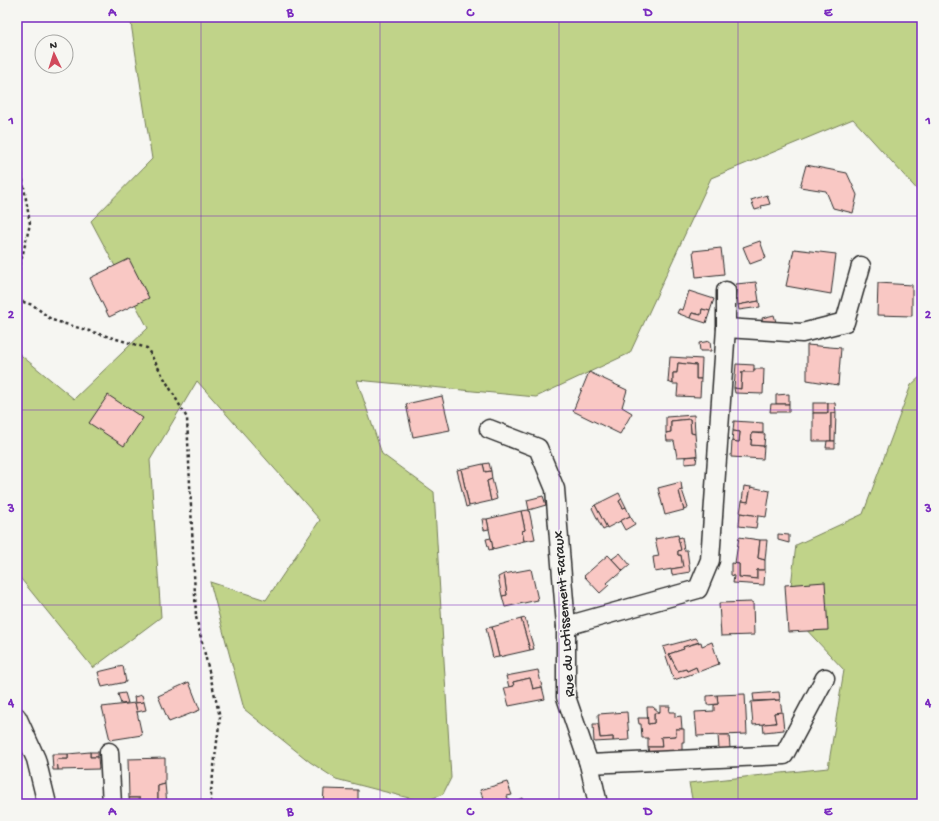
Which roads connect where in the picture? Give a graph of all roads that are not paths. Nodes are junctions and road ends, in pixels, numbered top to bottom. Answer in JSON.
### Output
{"nodes":[{"id":1,"x":861,"y":266,"type":"dead end"},
{"id":2,"x":726,"y":291,"type":"dead end"},
{"id":3,"x":726,"y":328,"type":"junction"},
{"id":4,"x":488,"y":429,"type":"dead end"},
{"id":5,"x":566,"y":626,"type":"junction"},
{"id":6,"x":825,"y":678,"type":"dead end"},
{"id":7,"x":17,"y":717,"type":"edge"},
{"id":8,"x":109,"y":752,"type":"dead end"},
{"id":9,"x":589,"y":764,"type":"junction"},
{"id":10,"x":47,"y":804,"type":"edge"},
{"id":11,"x":112,"y":804,"type":"edge"},
{"id":12,"x":598,"y":804,"type":"edge"}],
"edges":[{"from":1,"to":3,"type":"street"},
{"from":2,"to":3,"type":"street"},
{"from":3,"to":5,"type":"street"},
{"from":4,"to":5,"type":"street","name":"Rue du Lotissement Faraux"},
{"from":5,"to":9,"type":"street","name":"Rue du Lotissement Faraux"},
{"from":6,"to":9,"type":"street"},
{"from":7,"to":10,"type":"street"},
{"from":8,"to":11,"type":"street"},
{"from":9,"to":12,"type":"street","name":"Rue du Lotissement Faraux"}]}
